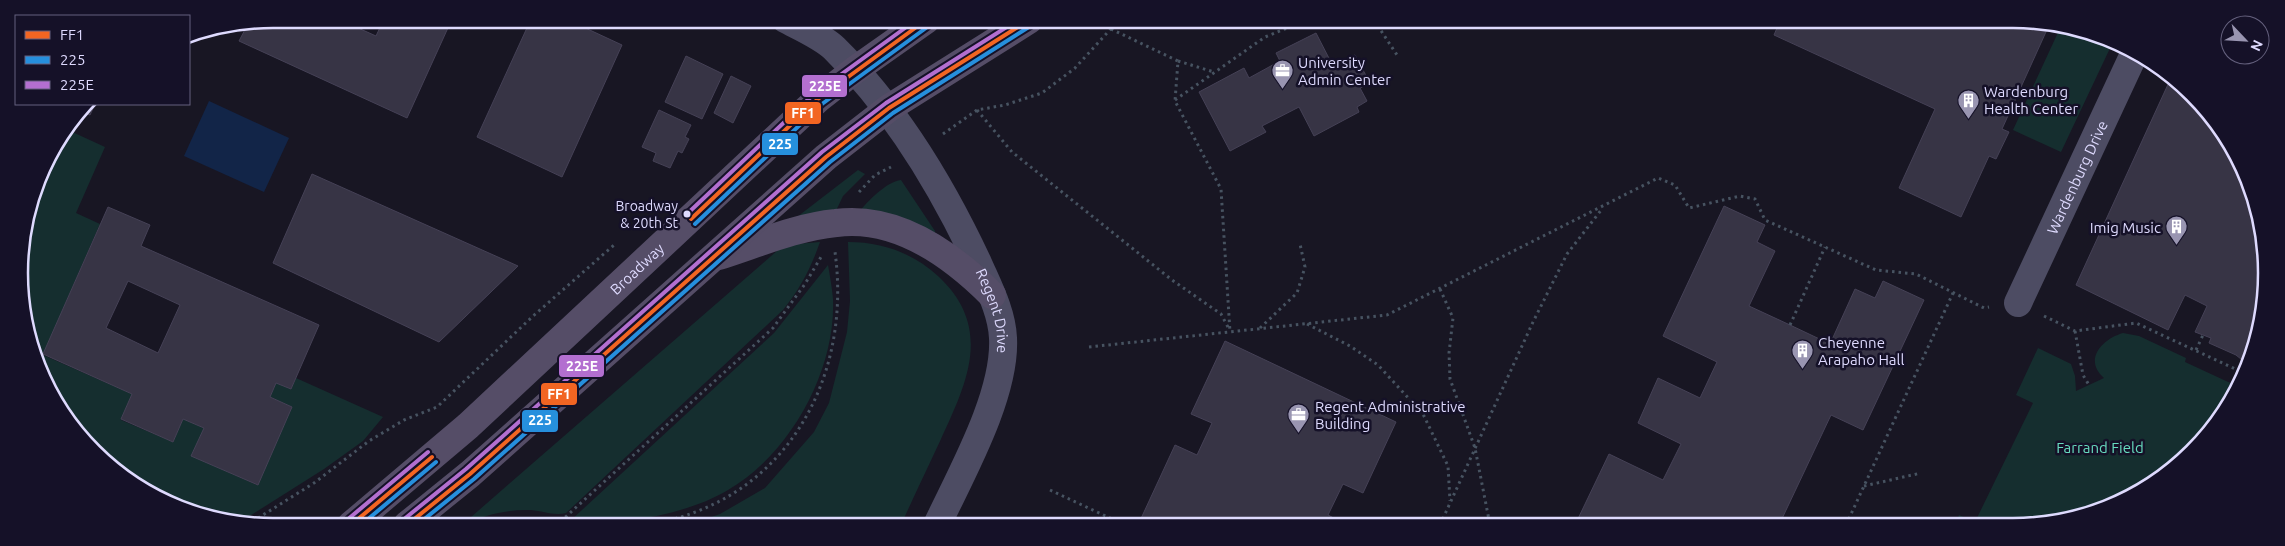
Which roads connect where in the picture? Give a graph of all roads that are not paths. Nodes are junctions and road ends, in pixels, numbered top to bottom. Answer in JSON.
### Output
{"nodes":[{"id":1,"x":798,"y":27,"type":"edge"},
{"id":2,"x":916,"y":27,"type":"edge"},
{"id":3,"x":1018,"y":27,"type":"edge"},
{"id":4,"x":2132,"y":58,"type":"edge"},
{"id":5,"x":855,"y":70,"type":"junction"},
{"id":6,"x":889,"y":108,"type":"junction"},
{"id":7,"x":710,"y":258,"type":"junction"},
{"id":8,"x":992,"y":295,"type":"junction"},
{"id":9,"x":2018,"y":303,"type":"road end"},
{"id":10,"x":358,"y":519,"type":"edge"},
{"id":11,"x":414,"y":519,"type":"edge"},
{"id":12,"x":940,"y":519,"type":"edge"}],
"edges":[{"from":1,"to":5,"type":"street","name":"Regent Drive"},
{"from":2,"to":5,"type":"main road","name":"Broadway"},
{"from":3,"to":6,"type":"main road"},
{"from":4,"to":9,"type":"street","name":"Wardenburg Drive"},
{"from":5,"to":6,"type":"street","name":"Regent Drive"},
{"from":5,"to":10,"type":"main road","name":"Broadway"},
{"from":6,"to":7,"type":"main road"},
{"from":6,"to":8,"type":"street","name":"Regent Drive"},
{"from":7,"to":8,"type":"main road"},
{"from":7,"to":11,"type":"main road"},
{"from":8,"to":12,"type":"street","name":"Regent Drive"}]}
